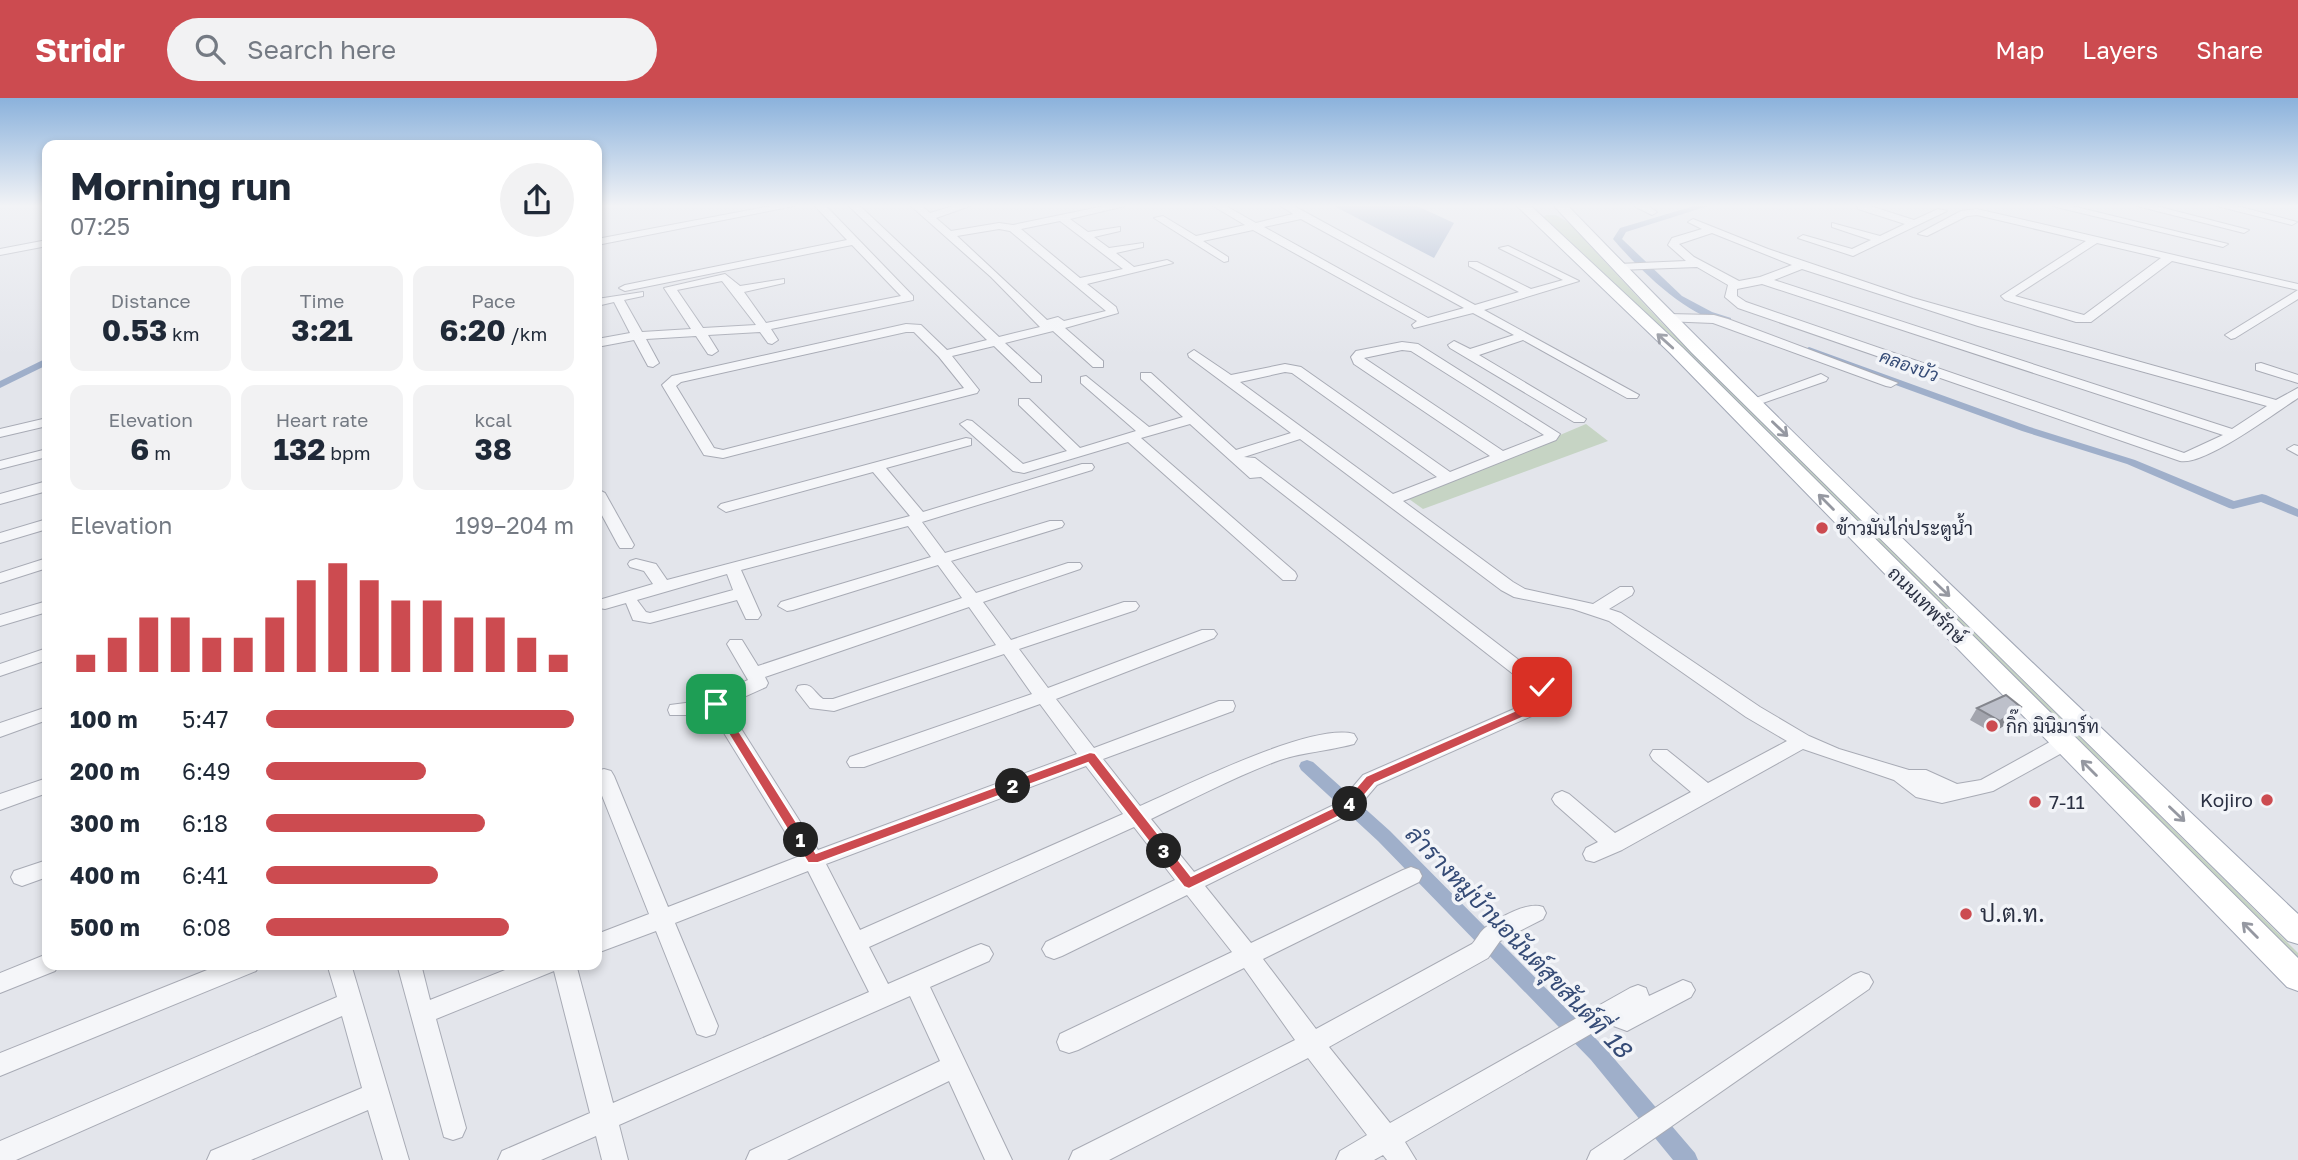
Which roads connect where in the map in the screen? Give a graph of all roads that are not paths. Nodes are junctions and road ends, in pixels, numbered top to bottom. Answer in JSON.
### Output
{"nodes":[{"id":1,"x":790,"y":256,"type":"edge"},
{"id":2,"x":869,"y":256,"type":"edge"},
{"id":3,"x":906,"y":256,"type":"edge"},
{"id":4,"x":977,"y":256,"type":"edge"},
{"id":5,"x":985,"y":256,"type":"edge"},
{"id":6,"x":1046,"y":256,"type":"edge"},
{"id":7,"x":1111,"y":256,"type":"edge"},
{"id":8,"x":1219,"y":256,"type":"edge"},
{"id":9,"x":1303,"y":256,"type":"edge"},
{"id":10,"x":1377,"y":256,"type":"edge"},
{"id":11,"x":1520,"y":256,"type":"edge"},
{"id":12,"x":1603,"y":256,"type":"edge"},
{"id":13,"x":1608,"y":256,"type":"edge"},
{"id":14,"x":1687,"y":256,"type":"edge"},
{"id":15,"x":1777,"y":256,"type":"edge"},
{"id":16,"x":2070,"y":256,"type":"edge"},
{"id":17,"x":2173,"y":256,"type":"edge"},
{"id":18,"x":2181,"y":256,"type":"edge"},
{"id":19,"x":1224,"y":259,"type":"dead end"},
{"id":20,"x":1695,"y":262,"type":"junction"},
{"id":21,"x":1167,"y":263,"type":"dead end"},
{"id":22,"x":1472,"y":264,"type":"dead end"},
{"id":23,"x":1801,"y":265,"type":"junction"},
{"id":24,"x":1618,"y":266,"type":"junction"},
{"id":25,"x":1131,"y":271,"type":"junction"},
{"id":26,"x":1008,"y":273,"type":"junction"},
{"id":27,"x":995,"y":275,"type":"junction"},
{"id":28,"x":1763,"y":280,"type":"junction"},
{"id":29,"x":780,"y":281,"type":"dead end"},
{"id":30,"x":1573,"y":281,"type":"junction"},
{"id":31,"x":1078,"y":282,"type":"junction"},
{"id":32,"x":1737,"y":285,"type":"junction"},
{"id":33,"x":2298,"y":287,"type":"edge"},
{"id":34,"x":670,"y":288,"type":"junction"},
{"id":35,"x":737,"y":290,"type":"junction"},
{"id":36,"x":621,"y":293,"type":"junction"},
{"id":37,"x":1529,"y":293,"type":"junction"},
{"id":38,"x":2298,"y":294,"type":"edge"},
{"id":39,"x":602,"y":300,"type":"edge"},
{"id":40,"x":1474,"y":309,"type":"junction"},
{"id":41,"x":1668,"y":318,"type":"junction"},
{"id":42,"x":764,"y":328,"type":"junction"},
{"id":43,"x":1057,"y":328,"type":"junction"},
{"id":44,"x":701,"y":332,"type":"junction"},
{"id":45,"x":637,"y":335,"type":"junction"},
{"id":46,"x":2231,"y":335,"type":"dead end"},
{"id":47,"x":1524,"y":336,"type":"junction"},
{"id":48,"x":772,"y":340,"type":"dead end"},
{"id":49,"x":998,"y":342,"type":"junction"},
{"id":50,"x":602,"y":343,"type":"edge"},
{"id":51,"x":1454,"y":345,"type":"dead end"},
{"id":52,"x":712,"y":351,"type":"dead end"},
{"id":53,"x":944,"y":354,"type":"junction"},
{"id":54,"x":1194,"y":354,"type":"dead end"},
{"id":55,"x":1468,"y":354,"type":"junction"},
{"id":56,"x":653,"y":363,"type":"dead end"},
{"id":57,"x":1098,"y":364,"type":"dead end"},
{"id":58,"x":2260,"y":367,"type":"dead end"},
{"id":59,"x":1146,"y":376,"type":"dead end"},
{"id":60,"x":1821,"y":378,"type":"dead end"},
{"id":61,"x":1036,"y":379,"type":"dead end"},
{"id":62,"x":1086,"y":380,"type":"dead end"},
{"id":63,"x":1228,"y":380,"type":"junction"},
{"id":64,"x":2298,"y":380,"type":"edge"},
{"id":65,"x":1891,"y":383,"type":"dead end"},
{"id":66,"x":2298,"y":391,"type":"edge"},
{"id":67,"x":1632,"y":395,"type":"dead end"},
{"id":68,"x":1024,"y":402,"type":"dead end"},
{"id":69,"x":1752,"y":402,"type":"junction"},
{"id":70,"x":2278,"y":405,"type":"junction"},
{"id":71,"x":1194,"y":418,"type":"junction"},
{"id":72,"x":1579,"y":419,"type":"dead end"},
{"id":73,"x":42,"y":423,"type":"edge"},
{"id":74,"x":967,"y":424,"type":"dead end"},
{"id":75,"x":1146,"y":432,"type":"junction"},
{"id":76,"x":0,"y":433,"type":"edge"},
{"id":77,"x":2233,"y":434,"type":"junction"},
{"id":78,"x":1299,"y":435,"type":"junction"},
{"id":79,"x":1131,"y":438,"type":"junction"},
{"id":80,"x":966,"y":442,"type":"dead end"},
{"id":81,"x":1077,"y":453,"type":"junction"},
{"id":82,"x":42,"y":454,"type":"edge"},
{"id":83,"x":1500,"y":456,"type":"junction"},
{"id":84,"x":1242,"y":458,"type":"junction"},
{"id":85,"x":0,"y":465,"type":"edge"},
{"id":86,"x":877,"y":467,"type":"junction"},
{"id":87,"x":1087,"y":467,"type":"dead end"},
{"id":88,"x":1447,"y":477,"type":"junction"},
{"id":89,"x":42,"y":487,"type":"edge"},
{"id":90,"x":1271,"y":489,"type":"dead end"},
{"id":91,"x":0,"y":499,"type":"edge"},
{"id":92,"x":1390,"y":501,"type":"junction"},
{"id":93,"x":726,"y":507,"type":"dead end"},
{"id":94,"x":602,"y":512,"type":"edge"},
{"id":95,"x":916,"y":519,"type":"junction"},
{"id":96,"x":1056,"y":524,"type":"dead end"},
{"id":97,"x":42,"y":525,"type":"edge"},
{"id":98,"x":0,"y":538,"type":"edge"},
{"id":99,"x":626,"y":545,"type":"dead end"},
{"id":100,"x":942,"y":559,"type":"junction"},
{"id":101,"x":636,"y":564,"type":"dead end"},
{"id":102,"x":42,"y":565,"type":"edge"},
{"id":103,"x":1074,"y":566,"type":"dead end"},
{"id":104,"x":733,"y":567,"type":"junction"},
{"id":105,"x":1289,"y":576,"type":"dead end"},
{"id":106,"x":0,"y":578,"type":"edge"},
{"id":107,"x":662,"y":586,"type":"junction"},
{"id":108,"x":1626,"y":591,"type":"dead end"},
{"id":109,"x":743,"y":593,"type":"junction"},
{"id":110,"x":974,"y":600,"type":"junction"},
{"id":111,"x":605,"y":604,"type":"dead end"},
{"id":112,"x":634,"y":604,"type":"dead end"},
{"id":113,"x":787,"y":606,"type":"dead end"},
{"id":114,"x":1130,"y":606,"type":"dead end"},
{"id":115,"x":42,"y":608,"type":"edge"},
{"id":116,"x":1597,"y":610,"type":"junction"},
{"id":117,"x":751,"y":615,"type":"dead end"},
{"id":118,"x":0,"y":621,"type":"edge"},
{"id":119,"x":1208,"y":634,"type":"dead end"},
{"id":120,"x":736,"y":644,"type":"dead end"},
{"id":121,"x":1009,"y":647,"type":"junction"},
{"id":122,"x":42,"y":656,"type":"edge"},
{"id":123,"x":0,"y":670,"type":"edge"},
{"id":124,"x":754,"y":674,"type":"junction"},
{"id":125,"x":806,"y":690,"type":"dead end"},
{"id":126,"x":1045,"y":696,"type":"junction"},
{"id":127,"x":716,"y":704,"type":"junction"},
{"id":128,"x":1226,"y":706,"type":"dead end"},
{"id":129,"x":677,"y":709,"type":"dead end"},
{"id":130,"x":42,"y":715,"type":"edge"},
{"id":131,"x":0,"y":730,"type":"edge"},
{"id":132,"x":1347,"y":738,"type":"dead end"},
{"id":133,"x":1802,"y":741,"type":"junction"},
{"id":134,"x":2064,"y":743,"type":"junction"},
{"id":135,"x":1660,"y":755,"type":"dead end"},
{"id":136,"x":1090,"y":757,"type":"junction"},
{"id":137,"x":857,"y":762,"type":"dead end"},
{"id":138,"x":604,"y":776,"type":"dead end"},
{"id":139,"x":42,"y":787,"type":"edge"},
{"id":140,"x":1706,"y":793,"type":"junction"},
{"id":141,"x":1562,"y":799,"type":"dead end"},
{"id":142,"x":0,"y":802,"type":"edge"},
{"id":143,"x":1137,"y":818,"type":"junction"},
{"id":144,"x":1614,"y":844,"type":"junction"},
{"id":145,"x":1594,"y":855,"type":"dead end"},
{"id":146,"x":813,"y":860,"type":"junction"},
{"id":147,"x":42,"y":870,"type":"edge"},
{"id":148,"x":1411,"y":876,"type":"dead end"},
{"id":149,"x":22,"y":877,"type":"dead end"},
{"id":150,"x":1189,"y":883,"type":"junction"},
{"id":151,"x":1535,"y":913,"type":"dead end"},
{"id":152,"x":662,"y":918,"type":"junction"},
{"id":153,"x":2298,"y":932,"type":"edge"},
{"id":154,"x":602,"y":942,"type":"edge"},
{"id":155,"x":857,"y":942,"type":"junction"},
{"id":156,"x":1054,"y":949,"type":"dead end"},
{"id":157,"x":981,"y":954,"type":"dead end"},
{"id":158,"x":1248,"y":956,"type":"junction"},
{"id":159,"x":42,"y":966,"type":"edge"},
{"id":160,"x":233,"y":970,"type":"edge"},
{"id":161,"x":341,"y":970,"type":"edge"},
{"id":162,"x":410,"y":970,"type":"edge"},
{"id":163,"x":532,"y":970,"type":"edge"},
{"id":164,"x":566,"y":970,"type":"edge"},
{"id":165,"x":2298,"y":978,"type":"edge"},
{"id":166,"x":915,"y":981,"type":"junction"},
{"id":167,"x":1861,"y":982,"type":"dead end"},
{"id":168,"x":0,"y":983,"type":"edge"},
{"id":169,"x":1683,"y":990,"type":"dead end"},
{"id":170,"x":882,"y":995,"type":"junction"},
{"id":171,"x":1638,"y":995,"type":"dead end"},
{"id":172,"x":350,"y":1002,"type":"junction"},
{"id":173,"x":1609,"y":1010,"type":"junction"},
{"id":174,"x":421,"y":1014,"type":"junction"},
{"id":175,"x":706,"y":1026,"type":"dead end"},
{"id":176,"x":1069,"y":1042,"type":"dead end"},
{"id":177,"x":1312,"y":1044,"type":"junction"},
{"id":178,"x":0,"y":1065,"type":"edge"},
{"id":179,"x":955,"y":1066,"type":"junction"},
{"id":180,"x":377,"y":1094,"type":"junction"},
{"id":181,"x":606,"y":1120,"type":"junction"},
{"id":182,"x":453,"y":1128,"type":"dead end"},
{"id":183,"x":1387,"y":1139,"type":"junction"},
{"id":184,"x":0,"y":1154,"type":"edge"},
{"id":185,"x":219,"y":1160,"type":"edge"},
{"id":186,"x":396,"y":1160,"type":"edge"},
{"id":187,"x":511,"y":1160,"type":"edge"},
{"id":188,"x":615,"y":1160,"type":"edge"},
{"id":189,"x":759,"y":1160,"type":"edge"},
{"id":190,"x":999,"y":1160,"type":"edge"},
{"id":191,"x":1082,"y":1160,"type":"edge"},
{"id":192,"x":1349,"y":1160,"type":"edge"},
{"id":193,"x":1403,"y":1160,"type":"edge"},
{"id":194,"x":1600,"y":1160,"type":"edge"}],
"edges":[{"from":1,"to":36,"type":"street"},
{"from":2,"to":42,"type":"street"},
{"from":3,"to":49,"type":"street"},
{"from":4,"to":27,"type":"street"},
{"from":5,"to":26,"type":"street"},
{"from":6,"to":31,"type":"street"},
{"from":7,"to":25,"type":"street"},
{"from":8,"to":19,"type":"street"},
{"from":9,"to":40,"type":"street"},
{"from":10,"to":40,"type":"street"},
{"from":11,"to":30,"type":"street"},
{"from":12,"to":24,"type":"main road","name":"ถนนเทพรักษ์"},
{"from":13,"to":24,"type":"main road","name":"ถนนเทพรักษ์"},
{"from":14,"to":20,"type":"street"},
{"from":15,"to":23,"type":"street"},
{"from":16,"to":17,"type":"street"},
{"from":18,"to":33,"type":"street"},
{"from":20,"to":24,"type":"street"},
{"from":20,"to":32,"type":"street"},
{"from":21,"to":25,"type":"street"},
{"from":22,"to":37,"type":"street"},
{"from":23,"to":28,"type":"street"},
{"from":23,"to":70,"type":"street"},
{"from":24,"to":30,"type":"street"},
{"from":24,"to":41,"type":"main road","name":"ถนนเทพรักษ์"},
{"from":134,"to":24,"type":"main road","name":"ถนนเทพรักษ์","one_way":true},
{"from":25,"to":31,"type":"street"},
{"from":26,"to":27,"type":"street"},
{"from":26,"to":27,"type":"street"},
{"from":28,"to":32,"type":"street"},
{"from":28,"to":77,"type":"street"},
{"from":29,"to":35,"type":"street"},
{"from":30,"to":37,"type":"street"},
{"from":31,"to":43,"type":"street"},
{"from":32,"to":77,"type":"street"},
{"from":34,"to":35,"type":"street"},
{"from":34,"to":36,"type":"street"},
{"from":34,"to":44,"type":"street"},
{"from":35,"to":42,"type":"street"},
{"from":36,"to":39,"type":"street"},
{"from":36,"to":45,"type":"street"},
{"from":37,"to":40,"type":"street"},
{"from":38,"to":46,"type":"street"},
{"from":40,"to":47,"type":"street"},
{"from":41,"to":65,"type":"street"},
{"from":41,"to":69,"type":"main road","name":"ถนนเทพรักษ์"},
{"from":42,"to":44,"type":"street"},
{"from":42,"to":48,"type":"street"},
{"from":43,"to":49,"type":"street"},
{"from":43,"to":57,"type":"street"},
{"from":44,"to":45,"type":"street"},
{"from":44,"to":52,"type":"street"},
{"from":45,"to":50,"type":"street"},
{"from":45,"to":56,"type":"street"},
{"from":47,"to":55,"type":"street"},
{"from":47,"to":67,"type":"street"},
{"from":49,"to":53,"type":"street"},
{"from":49,"to":61,"type":"street"},
{"from":51,"to":55,"type":"street"},
{"from":53,"to":53,"type":"street"},
{"from":54,"to":63,"type":"street"},
{"from":55,"to":72,"type":"street"},
{"from":58,"to":64,"type":"street"},
{"from":59,"to":71,"type":"street"},
{"from":60,"to":69,"type":"street"},
{"from":62,"to":75,"type":"street"},
{"from":63,"to":78,"type":"street"},
{"from":63,"to":88,"type":"street"},
{"from":66,"to":70,"type":"street"},
{"from":68,"to":81,"type":"street"},
{"from":69,"to":153,"type":"main road","name":"ถนนเทพรักษ์","one_way":true},
{"from":70,"to":77,"type":"street"},
{"from":71,"to":75,"type":"street"},
{"from":71,"to":84,"type":"street"},
{"from":73,"to":76,"type":"street"},
{"from":74,"to":81,"type":"street"},
{"from":75,"to":79,"type":"street"},
{"from":78,"to":84,"type":"street"},
{"from":78,"to":92,"type":"street"},
{"from":79,"to":81,"type":"street"},
{"from":79,"to":105,"type":"street"},
{"from":80,"to":86,"type":"street"},
{"from":82,"to":85,"type":"street"},
{"from":83,"to":83,"type":"street"},
{"from":83,"to":88,"type":"street"},
{"from":84,"to":90,"type":"street"},
{"from":84,"to":150,"type":"street"},
{"from":86,"to":93,"type":"street"},
{"from":86,"to":95,"type":"street"},
{"from":87,"to":95,"type":"street"},
{"from":88,"to":92,"type":"street"},
{"from":89,"to":91,"type":"street"},
{"from":92,"to":116,"type":"street"},
{"from":94,"to":99,"type":"street"},
{"from":95,"to":100,"type":"street"},
{"from":95,"to":104,"type":"street"},
{"from":96,"to":100,"type":"street"},
{"from":97,"to":98,"type":"street"},
{"from":100,"to":110,"type":"street"},
{"from":100,"to":113,"type":"street"},
{"from":101,"to":107,"type":"street"},
{"from":102,"to":106,"type":"street"},
{"from":103,"to":110,"type":"street"},
{"from":104,"to":107,"type":"street"},
{"from":104,"to":109,"type":"street"},
{"from":107,"to":111,"type":"street"},
{"from":108,"to":116,"type":"street"},
{"from":109,"to":112,"type":"street"},
{"from":109,"to":117,"type":"street"},
{"from":110,"to":121,"type":"street"},
{"from":110,"to":124,"type":"street"},
{"from":114,"to":121,"type":"street"},
{"from":115,"to":118,"type":"street"},
{"from":116,"to":133,"type":"street"},
{"from":119,"to":126,"type":"street"},
{"from":120,"to":124,"type":"street"},
{"from":121,"to":125,"type":"street"},
{"from":121,"to":126,"type":"street"},
{"from":122,"to":123,"type":"street"},
{"from":124,"to":127,"type":"street"},
{"from":126,"to":136,"type":"street"},
{"from":126,"to":137,"type":"street"},
{"from":127,"to":129,"type":"street"},
{"from":127,"to":146,"type":"street"},
{"from":128,"to":136,"type":"street"},
{"from":130,"to":131,"type":"street"},
{"from":132,"to":143,"type":"street"},
{"from":133,"to":134,"type":"street"},
{"from":133,"to":140,"type":"street"},
{"from":165,"to":134,"type":"main road","name":"ถนนเทพรักษ์","one_way":true},
{"from":135,"to":140,"type":"street"},
{"from":136,"to":143,"type":"street"},
{"from":136,"to":146,"type":"street"},
{"from":138,"to":152,"type":"street"},
{"from":139,"to":142,"type":"street"},
{"from":140,"to":144,"type":"street"},
{"from":141,"to":144,"type":"street"},
{"from":143,"to":150,"type":"street"},
{"from":143,"to":155,"type":"street"},
{"from":144,"to":145,"type":"street"},
{"from":146,"to":152,"type":"street"},
{"from":146,"to":155,"type":"street"},
{"from":147,"to":149,"type":"street"},
{"from":148,"to":158,"type":"street"},
{"from":150,"to":156,"type":"street"},
{"from":150,"to":158,"type":"street"},
{"from":151,"to":177,"type":"street"},
{"from":152,"to":154,"type":"street"},
{"from":152,"to":175,"type":"street"},
{"from":155,"to":170,"type":"street"},
{"from":157,"to":166,"type":"street"},
{"from":158,"to":176,"type":"street"},
{"from":158,"to":177,"type":"street"},
{"from":159,"to":168,"type":"street"},
{"from":160,"to":178,"type":"street"},
{"from":161,"to":172,"type":"street"},
{"from":162,"to":174,"type":"street"},
{"from":163,"to":174,"type":"street"},
{"from":164,"to":181,"type":"street"},
{"from":166,"to":170,"type":"street"},
{"from":166,"to":179,"type":"street"},
{"from":167,"to":194,"type":"street"},
{"from":169,"to":173,"type":"street"},
{"from":170,"to":181,"type":"street"},
{"from":171,"to":173,"type":"street"},
{"from":172,"to":180,"type":"street"},
{"from":172,"to":184,"type":"street"},
{"from":173,"to":183,"type":"street"},
{"from":174,"to":182,"type":"street"},
{"from":177,"to":183,"type":"street"},
{"from":177,"to":191,"type":"street"},
{"from":179,"to":189,"type":"street"},
{"from":179,"to":190,"type":"street"},
{"from":180,"to":185,"type":"street"},
{"from":180,"to":186,"type":"street"},
{"from":181,"to":187,"type":"street"},
{"from":181,"to":188,"type":"street"},
{"from":183,"to":192,"type":"street"},
{"from":183,"to":193,"type":"street"}]}
